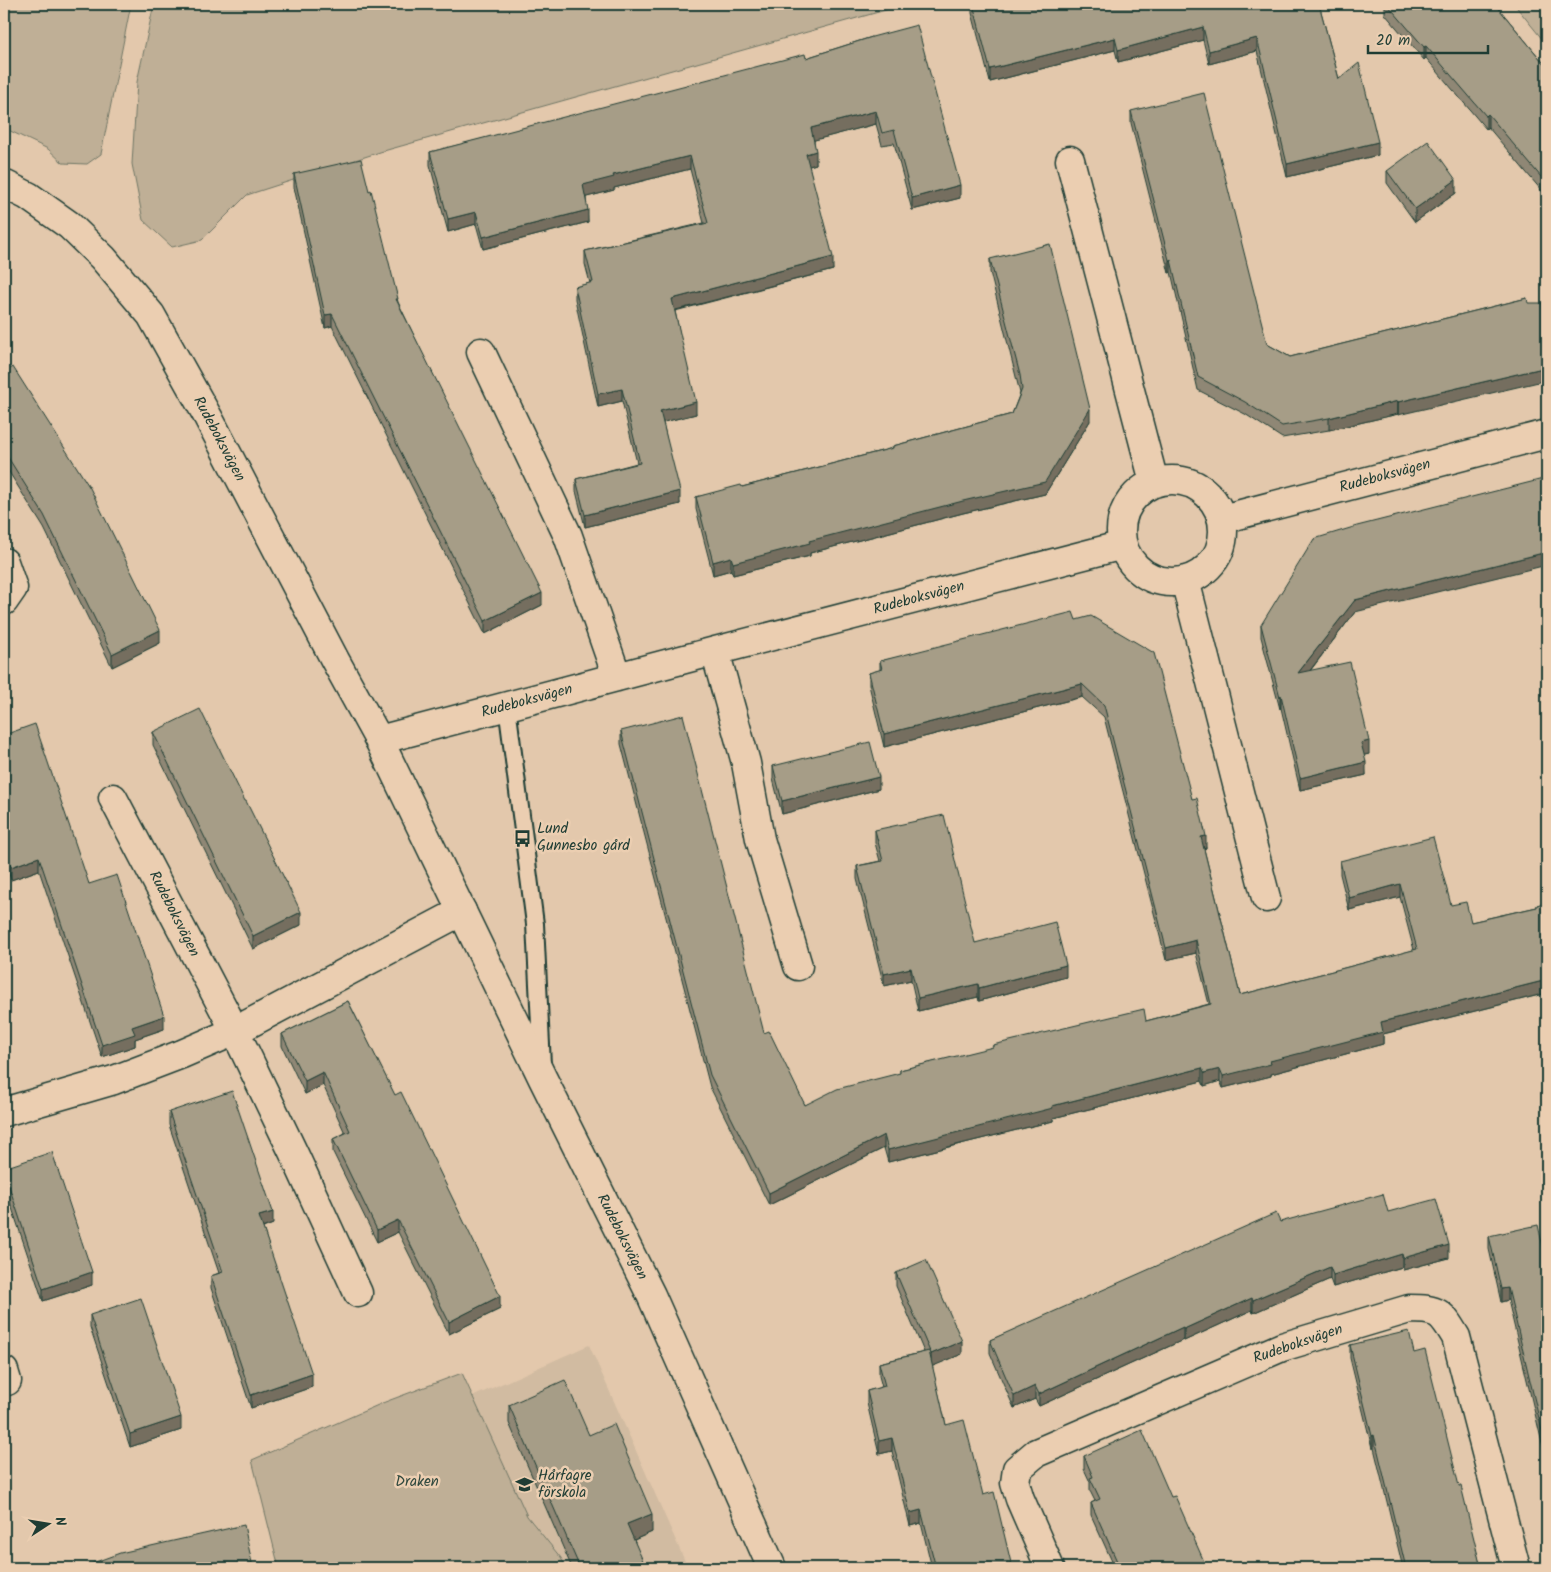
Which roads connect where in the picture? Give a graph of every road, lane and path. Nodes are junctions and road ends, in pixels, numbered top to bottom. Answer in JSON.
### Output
{"nodes":[{"id":1,"x":1070,"y":160,"type":"dead end"},
{"id":2,"x":4,"y":184,"type":"edge"},
{"id":3,"x":481,"y":352,"type":"dead end"},
{"id":4,"x":1547,"y":434,"type":"edge"},
{"id":5,"x":1154,"y":482,"type":"junction"},
{"id":6,"x":1222,"y":519,"type":"junction"},
{"id":7,"x":1123,"y":545,"type":"junction"},
{"id":8,"x":4,"y":562,"type":"edge"},
{"id":9,"x":1185,"y":580,"type":"junction"},
{"id":10,"x":4,"y":601,"type":"edge"},
{"id":11,"x":715,"y":651,"type":"junction"},
{"id":12,"x":617,"y":677,"type":"junction"},
{"id":13,"x":507,"y":706,"type":"junction"},
{"id":14,"x":379,"y":740,"type":"junction"},
{"id":15,"x":113,"y":798,"type":"dead end"},
{"id":16,"x":1266,"y":898,"type":"dead end"},
{"id":17,"x":462,"y":911,"type":"junction"},
{"id":18,"x":798,"y":966,"type":"dead end"},
{"id":19,"x":234,"y":1031,"type":"junction"},
{"id":20,"x":543,"y":1080,"type":"junction"},
{"id":21,"x":4,"y":1112,"type":"edge"},
{"id":22,"x":358,"y":1293,"type":"dead end"},
{"id":23,"x":772,"y":1568,"type":"edge"},
{"id":24,"x":1050,"y":1568,"type":"edge"},
{"id":25,"x":1516,"y":1568,"type":"edge"}],
"edges":[{"from":1,"to":5,"type":"street"},
{"from":2,"to":14,"type":"street","name":"Rudeboksvägen"},
{"from":3,"to":12,"type":"street"},
{"from":4,"to":6,"type":"street","name":"Rudeboksvägen"},
{"from":5,"to":6,"type":"street"},
{"from":5,"to":7,"type":"street"},
{"from":6,"to":9,"type":"street"},
{"from":7,"to":9,"type":"street"},
{"from":7,"to":11,"type":"street","name":"Rudeboksvägen"},
{"from":8,"to":10,"type":"street"},
{"from":9,"to":16,"type":"street"},
{"from":11,"to":12,"type":"street","name":"Rudeboksvägen"},
{"from":11,"to":18,"type":"street"},
{"from":12,"to":13,"type":"street","name":"Rudeboksvägen"},
{"from":13,"to":14,"type":"street","name":"Rudeboksvägen"},
{"from":13,"to":20,"type":"lane"},
{"from":14,"to":17,"type":"street","name":"Rudeboksvägen"},
{"from":15,"to":19,"type":"street","name":"Rudeboksvägen"},
{"from":17,"to":19,"type":"street"},
{"from":17,"to":20,"type":"street","name":"Rudeboksvägen"},
{"from":19,"to":21,"type":"street"},
{"from":19,"to":22,"type":"street","name":"Rudeboksvägen"},
{"from":20,"to":23,"type":"street","name":"Rudeboksvägen"},
{"from":24,"to":25,"type":"street","name":"Rudeboksvägen"}]}
